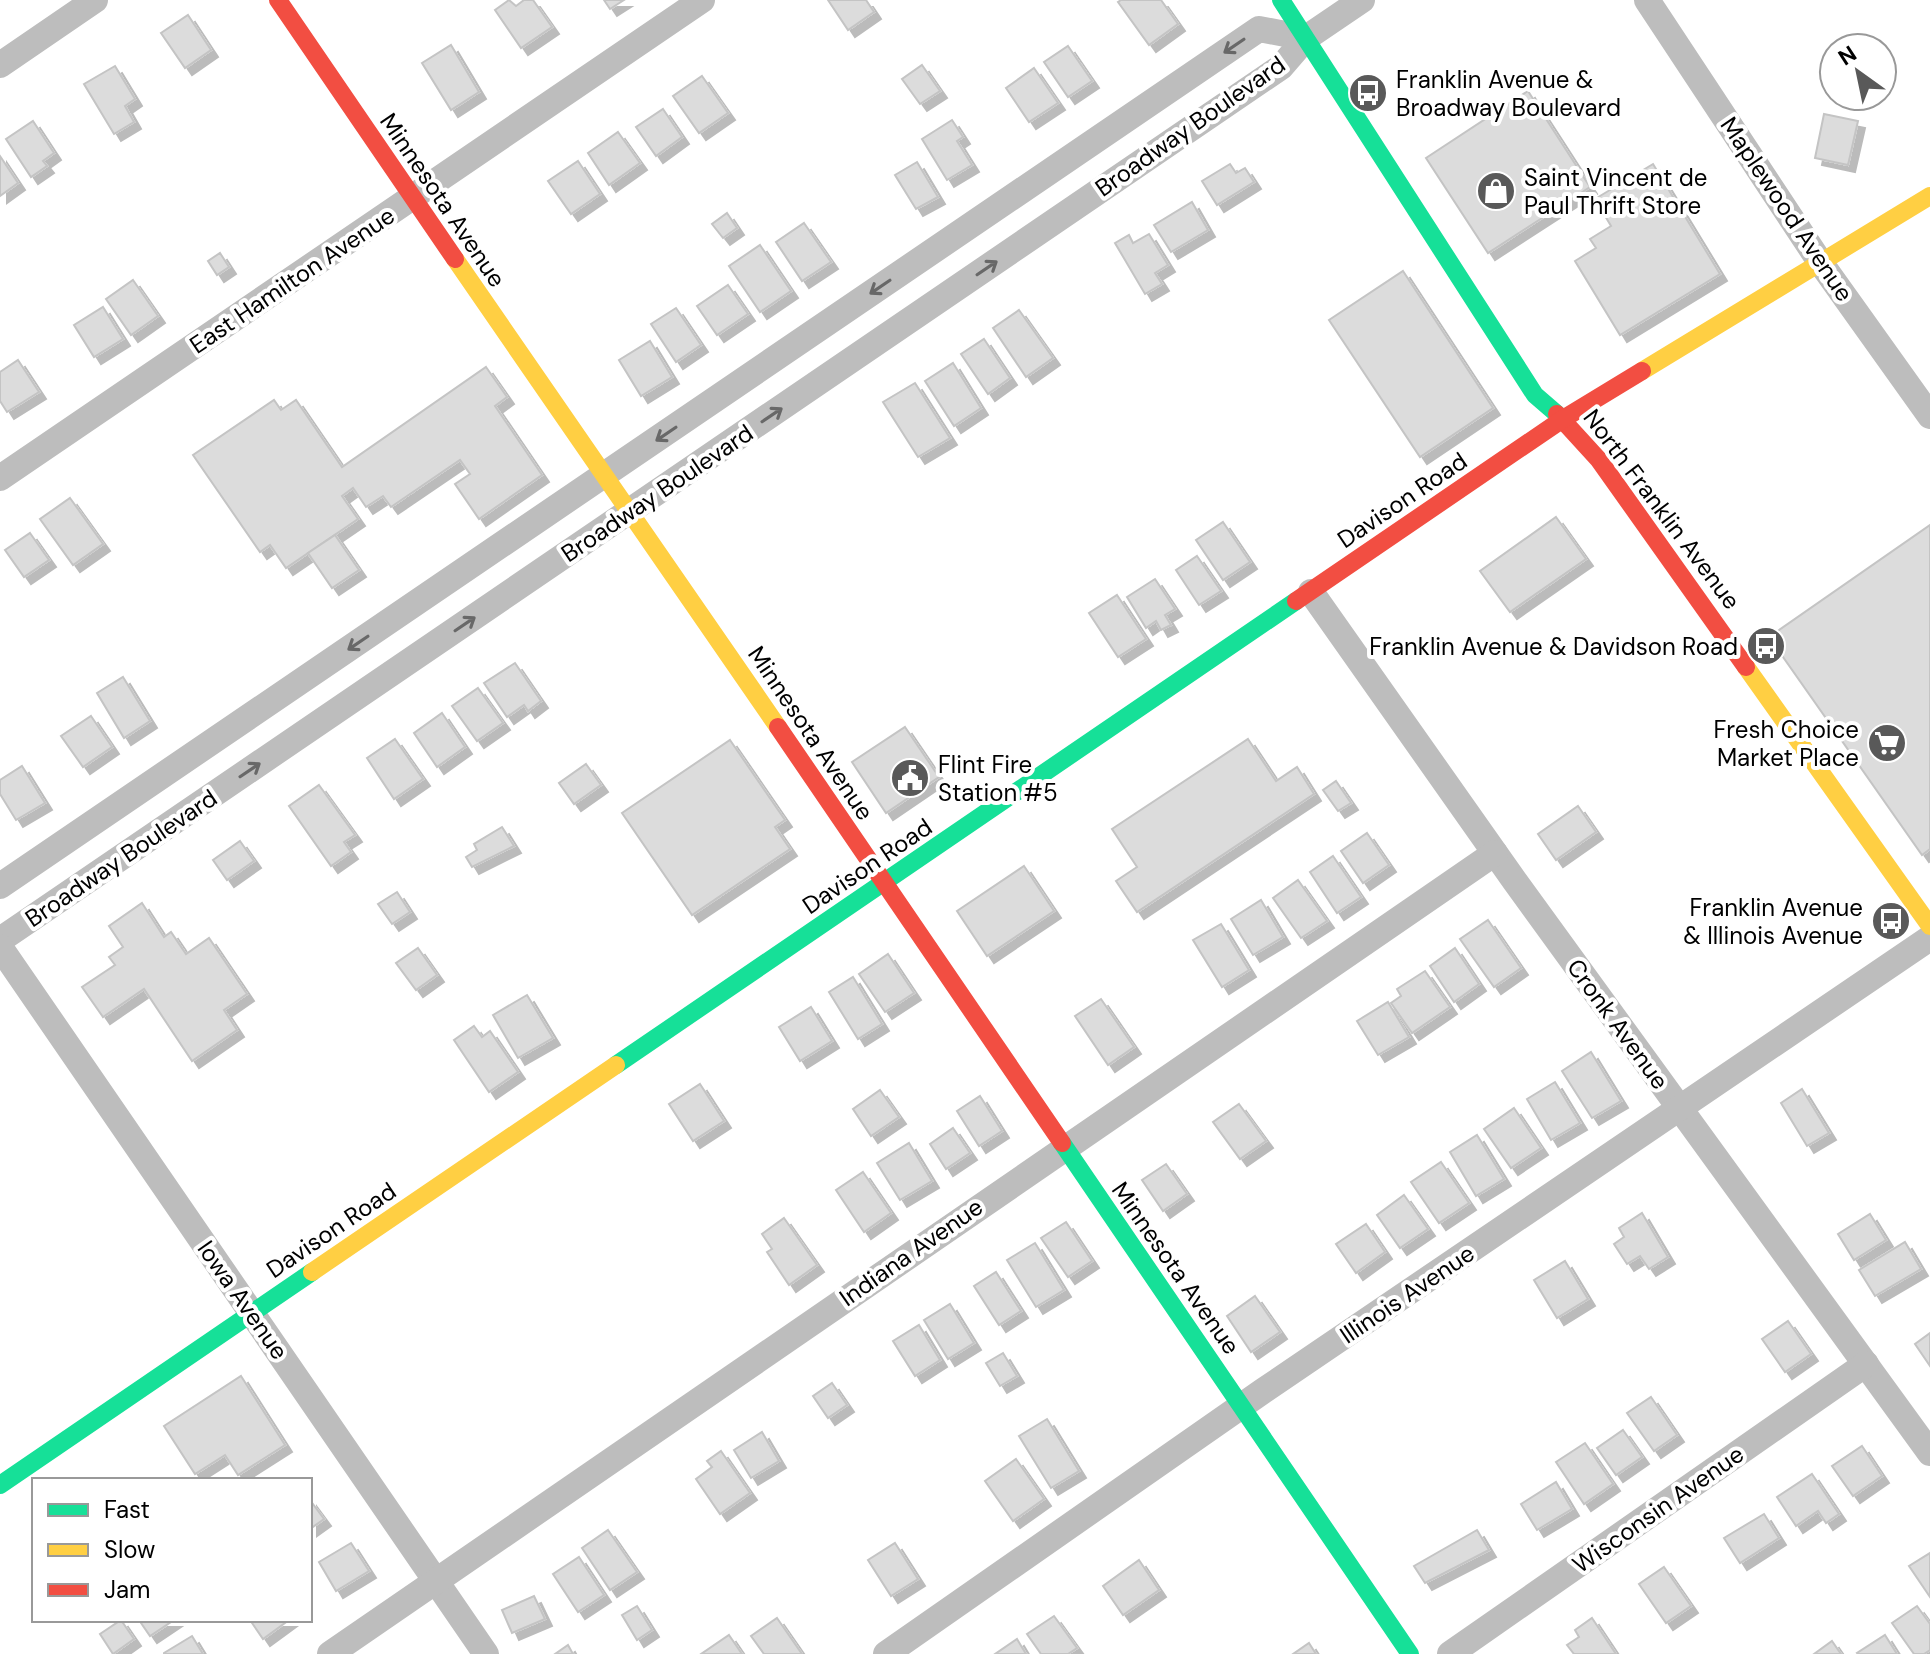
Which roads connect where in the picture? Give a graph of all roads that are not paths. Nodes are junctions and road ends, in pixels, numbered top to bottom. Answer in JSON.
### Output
{"nodes":[{"id":1,"x":95,"y":0,"type":"edge"},
{"id":2,"x":278,"y":0,"type":"edge"},
{"id":3,"x":702,"y":0,"type":"edge"},
{"id":4,"x":1281,"y":0,"type":"edge"},
{"id":5,"x":1362,"y":0,"type":"edge"},
{"id":6,"x":1647,"y":0,"type":"edge"},
{"id":7,"x":1306,"y":38,"type":"junction"},
{"id":8,"x":0,"y":65,"type":"edge"},
{"id":9,"x":1930,"y":196,"type":"edge"},
{"id":10,"x":412,"y":199,"type":"junction"},
{"id":11,"x":1820,"y":262,"type":"junction"},
{"id":12,"x":1930,"y":416,"type":"edge"},
{"id":13,"x":1563,"y":419,"type":"junction"},
{"id":14,"x":606,"y":474,"type":"junction"},
{"id":15,"x":0,"y":478,"type":"edge"},
{"id":16,"x":631,"y":511,"type":"junction"},
{"id":17,"x":1311,"y":592,"type":"junction"},
{"id":18,"x":1495,"y":853,"type":"junction"},
{"id":19,"x":884,"y":882,"type":"junction"},
{"id":20,"x":0,"y":886,"type":"edge"},
{"id":21,"x":1930,"y":926,"type":"edge"},
{"id":22,"x":1930,"y":938,"type":"edge"},
{"id":23,"x":0,"y":940,"type":"edge"},
{"id":24,"x":0,"y":947,"type":"edge"},
{"id":25,"x":1680,"y":1109,"type":"junction"},
{"id":26,"x":1063,"y":1147,"type":"junction"},
{"id":27,"x":252,"y":1313,"type":"junction"},
{"id":28,"x":1866,"y":1364,"type":"junction"},
{"id":29,"x":1243,"y":1406,"type":"junction"},
{"id":30,"x":1930,"y":1453,"type":"edge"},
{"id":31,"x":0,"y":1485,"type":"edge"},
{"id":32,"x":436,"y":1581,"type":"junction"},
{"id":33,"x":330,"y":1654,"type":"edge"},
{"id":34,"x":486,"y":1654,"type":"edge"},
{"id":35,"x":886,"y":1654,"type":"edge"},
{"id":36,"x":1410,"y":1654,"type":"edge"},
{"id":37,"x":1450,"y":1654,"type":"edge"}],
"edges":[{"from":1,"to":8,"type":"street"},
{"from":2,"to":10,"type":"street","name":"Minnesota Avenue"},
{"from":3,"to":10,"type":"street","name":"East Hamilton Avenue"},
{"from":4,"to":7,"type":"street","name":"North Franklin Avenue"},
{"from":5,"to":7,"type":"street","name":"Broadway Boulevard"},
{"from":6,"to":11,"type":"street","name":"Maplewood Avenue"},
{"from":7,"to":13,"type":"street","name":"North Franklin Avenue"},
{"from":7,"to":14,"type":"street","name":"Broadway Boulevard","one_way":true},
{"from":16,"to":7,"type":"street","name":"Broadway Boulevard","one_way":true},
{"from":9,"to":11,"type":"street","name":"Davison Road"},
{"from":10,"to":14,"type":"street","name":"Minnesota Avenue"},
{"from":10,"to":15,"type":"street","name":"East Hamilton Avenue"},
{"from":11,"to":12,"type":"street","name":"Maplewood Avenue"},
{"from":11,"to":13,"type":"street","name":"Davison Road"},
{"from":13,"to":17,"type":"street","name":"Davison Road"},
{"from":13,"to":21,"type":"street","name":"North Franklin Avenue"},
{"from":14,"to":16,"type":"street","name":"Minnesota Avenue"},
{"from":14,"to":20,"type":"street","name":"Broadway Boulevard","one_way":true},
{"from":16,"to":19,"type":"street","name":"Minnesota Avenue"},
{"from":23,"to":16,"type":"street","name":"Broadway Boulevard","one_way":true},
{"from":17,"to":18,"type":"street","name":"Cronk Avenue"},
{"from":17,"to":19,"type":"street","name":"Davison Road"},
{"from":18,"to":25,"type":"street","name":"Cronk Avenue"},
{"from":18,"to":26,"type":"street","name":"Indiana Avenue"},
{"from":19,"to":26,"type":"street","name":"Minnesota Avenue"},
{"from":19,"to":27,"type":"street","name":"Davison Road"},
{"from":22,"to":25,"type":"street","name":"Illinois Avenue"},
{"from":24,"to":27,"type":"street","name":"Iowa Avenue"},
{"from":25,"to":28,"type":"street","name":"Cronk Avenue"},
{"from":25,"to":29,"type":"street","name":"Illinois Avenue"},
{"from":26,"to":29,"type":"street","name":"Minnesota Avenue"},
{"from":26,"to":32,"type":"street","name":"Indiana Avenue"},
{"from":27,"to":31,"type":"street","name":"Davison Road"},
{"from":27,"to":32,"type":"street","name":"Iowa Avenue"},
{"from":28,"to":30,"type":"street","name":"Cronk Avenue"},
{"from":28,"to":37,"type":"street","name":"Wisconsin Avenue"},
{"from":29,"to":35,"type":"street","name":"Illinois Avenue"},
{"from":29,"to":36,"type":"street","name":"Minnesota Avenue"},
{"from":32,"to":33,"type":"street","name":"Indiana Avenue"},
{"from":32,"to":34,"type":"street","name":"Iowa Avenue"}]}
